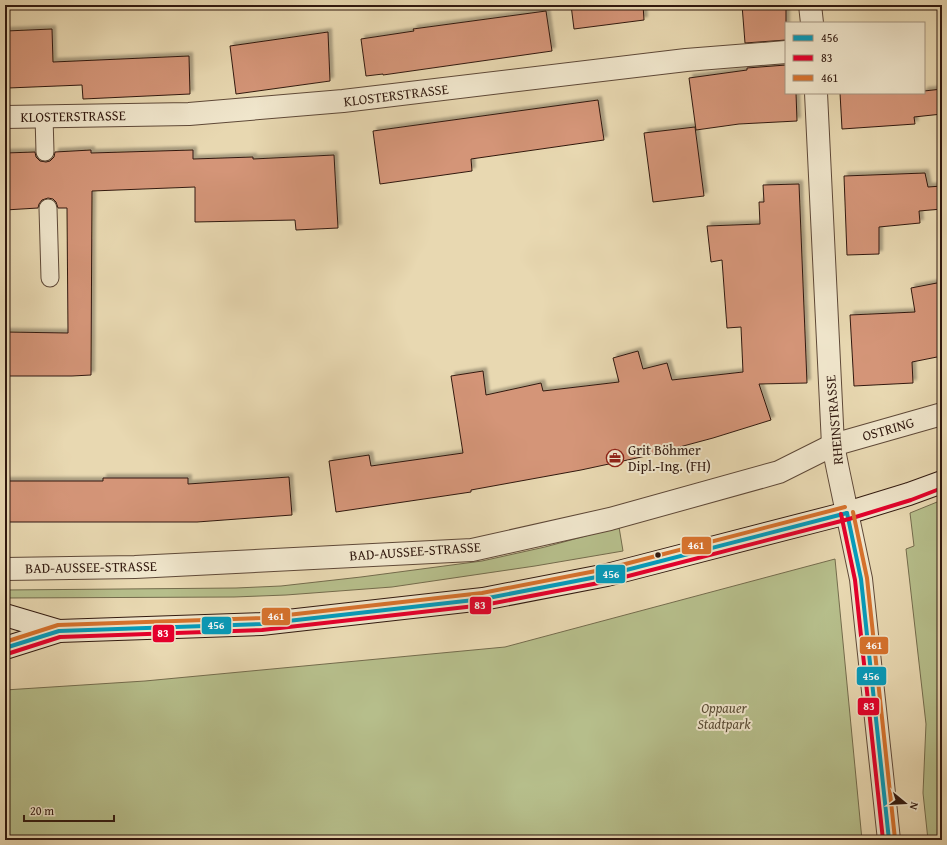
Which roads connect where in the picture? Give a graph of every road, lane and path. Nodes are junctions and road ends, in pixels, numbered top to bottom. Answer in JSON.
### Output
{"nodes":[{"id":1,"x":810,"y":5,"type":"edge"},
{"id":2,"x":812,"y":22,"type":"edge"},
{"id":3,"x":785,"y":52,"type":"edge"},
{"id":4,"x":816,"y":94,"type":"edge"},
{"id":5,"x":44,"y":116,"type":"junction"},
{"id":6,"x":5,"y":117,"type":"edge"},
{"id":7,"x":45,"y":152,"type":"dead end"},
{"id":8,"x":48,"y":208,"type":"dead end"},
{"id":9,"x":50,"y":278,"type":"dead end"},
{"id":10,"x":942,"y":414,"type":"edge"},
{"id":11,"x":833,"y":445,"type":"junction"},
{"id":12,"x":942,"y":482,"type":"edge"},
{"id":13,"x":847,"y":513,"type":"junction"},
{"id":14,"x":5,"y":569,"type":"edge"},
{"id":15,"x":5,"y":614,"type":"edge"},
{"id":16,"x":59,"y":631,"type":"junction"},
{"id":17,"x":5,"y":648,"type":"edge"},
{"id":18,"x":889,"y":840,"type":"edge"}],
"edges":[{"from":1,"to":2,"type":"street"},
{"from":3,"to":5,"type":"street","name":"KLOSTERSTRASSE"},
{"from":4,"to":11,"type":"street","name":"RHEINSTRASSE"},
{"from":5,"to":6,"type":"street","name":"KLOSTERSTRASSE"},
{"from":5,"to":7,"type":"lane"},
{"from":8,"to":9,"type":"lane"},
{"from":10,"to":11,"type":"street","name":"OSTRING"},
{"from":11,"to":13,"type":"street","name":"RHEINSTRASSE"},
{"from":11,"to":14,"type":"street","name":"BAD-AUSSEE-STRASSE"},
{"from":12,"to":13,"type":"street"},
{"from":13,"to":16,"type":"street"},
{"from":13,"to":18,"type":"street","name":"RHEINSTRASSE"},
{"from":15,"to":16,"type":"street"},
{"from":16,"to":17,"type":"street"}]}
